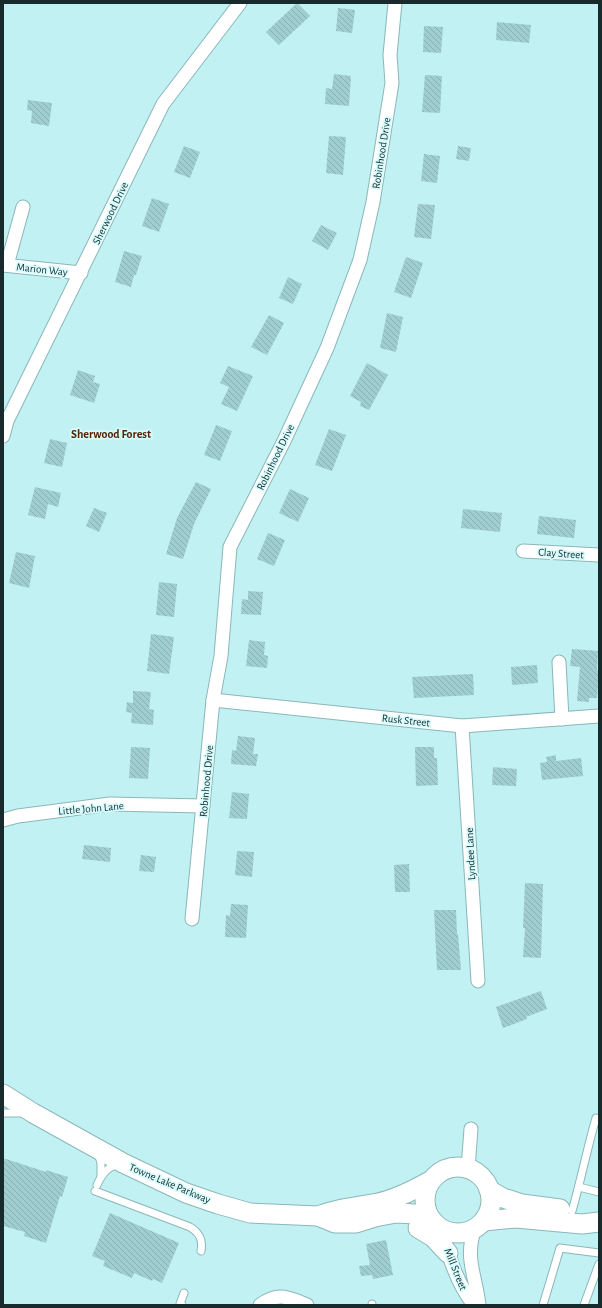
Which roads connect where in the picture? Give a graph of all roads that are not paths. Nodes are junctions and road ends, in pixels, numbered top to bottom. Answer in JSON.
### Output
{"nodes":[{"id":1,"x":240,"y":3,"type":"edge"},
{"id":2,"x":395,"y":3,"type":"edge"},
{"id":3,"x":23,"y":208,"type":"dead end"},
{"id":4,"x":5,"y":265,"type":"edge"},
{"id":5,"x":81,"y":273,"type":"junction"},
{"id":6,"x":3,"y":436,"type":"edge"},
{"id":7,"x":523,"y":551,"type":"dead end"},
{"id":8,"x":599,"y":555,"type":"edge"},
{"id":9,"x":559,"y":662,"type":"dead end"},
{"id":10,"x":213,"y":700,"type":"junction"},
{"id":11,"x":599,"y":716,"type":"edge"},
{"id":12,"x":562,"y":720,"type":"junction"},
{"id":13,"x":462,"y":726,"type":"junction"},
{"id":14,"x":203,"y":806,"type":"junction"},
{"id":15,"x":3,"y":820,"type":"edge"},
{"id":16,"x":192,"y":919,"type":"dead end"},
{"id":17,"x":478,"y":981,"type":"dead end"},
{"id":18,"x":3,"y":1094,"type":"edge"},
{"id":19,"x":3,"y":1102,"type":"edge"},
{"id":20,"x":3,"y":1113,"type":"edge"},
{"id":21,"x":33,"y":1113,"type":"junction"},
{"id":22,"x":599,"y":1119,"type":"edge"},
{"id":23,"x":471,"y":1130,"type":"dead end"},
{"id":24,"x":96,"y":1148,"type":"junction"},
{"id":25,"x":124,"y":1163,"type":"junction"},
{"id":26,"x":468,"y":1168,"type":"junction"},
{"id":27,"x":101,"y":1177,"type":"junction"},
{"id":28,"x":430,"y":1181,"type":"junction"},
{"id":29,"x":579,"y":1187,"type":"junction"},
{"id":30,"x":489,"y":1190,"type":"junction"},
{"id":31,"x":599,"y":1192,"type":"edge"},
{"id":32,"x":572,"y":1211,"type":"junction"},
{"id":33,"x":318,"y":1216,"type":"junction"},
{"id":34,"x":598,"y":1222,"type":"edge"},
{"id":35,"x":356,"y":1223,"type":"junction"},
{"id":36,"x":479,"y":1224,"type":"junction"},
{"id":37,"x":438,"y":1226,"type":"junction"},
{"id":38,"x":201,"y":1251,"type":"dead end"},
{"id":39,"x":448,"y":1253,"type":"junction"},
{"id":40,"x":599,"y":1253,"type":"edge"},
{"id":41,"x":599,"y":1264,"type":"edge"},
{"id":42,"x":184,"y":1293,"type":"dead end"},
{"id":43,"x":182,"y":1305,"type":"edge"},
{"id":44,"x":260,"y":1305,"type":"edge"},
{"id":45,"x":306,"y":1305,"type":"edge"},
{"id":46,"x":474,"y":1305,"type":"edge"},
{"id":47,"x":479,"y":1305,"type":"edge"},
{"id":48,"x":543,"y":1305,"type":"edge"},
{"id":49,"x":584,"y":1305,"type":"edge"}],
"edges":[{"from":1,"to":5,"type":"street","name":"Sherwood Drive"},
{"from":2,"to":10,"type":"street","name":"Robinhood Drive"},
{"from":3,"to":4,"type":"street"},
{"from":4,"to":5,"type":"street","name":"Marion Way"},
{"from":5,"to":6,"type":"street","name":"Sherwood Drive"},
{"from":7,"to":8,"type":"street","name":"Clay Street"},
{"from":9,"to":12,"type":"street"},
{"from":10,"to":13,"type":"street","name":"Rusk Street"},
{"from":10,"to":14,"type":"street","name":"Robinhood Drive"},
{"from":11,"to":12,"type":"street","name":"Rusk Street"},
{"from":12,"to":13,"type":"street","name":"Rusk Street"},
{"from":13,"to":17,"type":"street","name":"Lyndee Lane"},
{"from":14,"to":15,"type":"street","name":"Little John Lane"},
{"from":14,"to":16,"type":"street","name":"Robinhood Drive"},
{"from":18,"to":21,"type":"main road","name":"Towne Lake Parkway"},
{"from":19,"to":21,"type":"main road","name":"Towne Lake Parkway"},
{"from":20,"to":21,"type":"lane"},
{"from":21,"to":24,"type":"main road","name":"Towne Lake Parkway"},
{"from":22,"to":29,"type":"lane"},
{"from":23,"to":26,"type":"street"},
{"from":24,"to":25,"type":"main road","name":"Towne Lake Parkway"},
{"from":24,"to":27,"type":"lane"},
{"from":25,"to":27,"type":"lane"},
{"from":25,"to":33,"type":"main road","name":"Towne Lake Parkway"},
{"from":26,"to":28,"type":"main road"},
{"from":26,"to":30,"type":"main road"},
{"from":27,"to":38,"type":"lane"},
{"from":28,"to":33,"type":"main road","name":"Towne Lake Parkway"},
{"from":28,"to":37,"type":"main road"},
{"from":29,"to":31,"type":"lane"},
{"from":29,"to":32,"type":"lane"},
{"from":30,"to":32,"type":"main road"},
{"from":30,"to":36,"type":"main road"},
{"from":32,"to":34,"type":"main road"},
{"from":33,"to":35,"type":"main road","name":"Towne Lake Parkway"},
{"from":34,"to":36,"type":"main road"},
{"from":35,"to":37,"type":"main road","name":"Towne Lake Parkway"},
{"from":35,"to":39,"type":"main road"},
{"from":36,"to":37,"type":"main road"},
{"from":36,"to":47,"type":"street","name":"Mill Street"},
{"from":37,"to":39,"type":"street","name":"Mill Street"},
{"from":39,"to":46,"type":"street","name":"Mill Street"},
{"from":40,"to":48,"type":"lane"},
{"from":41,"to":49,"type":"lane"},
{"from":42,"to":43,"type":"lane"},
{"from":44,"to":45,"type":"street"}]}
